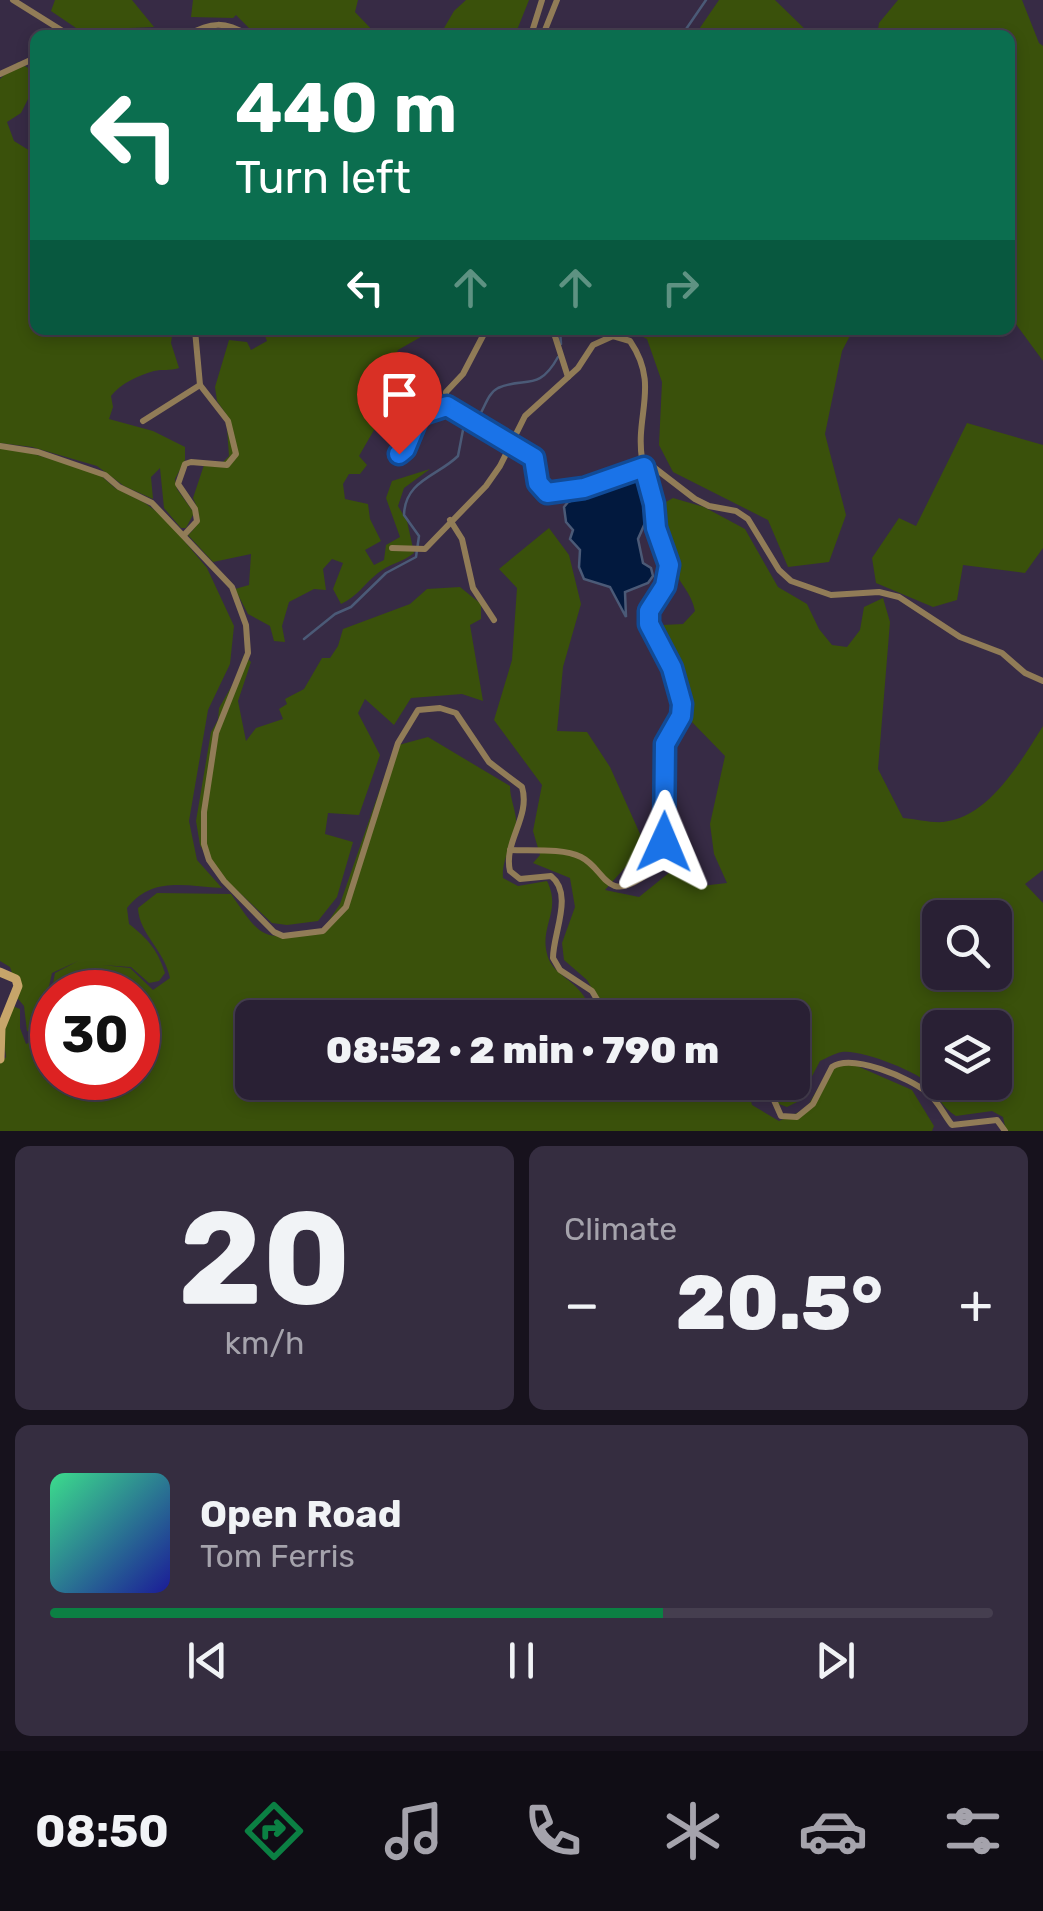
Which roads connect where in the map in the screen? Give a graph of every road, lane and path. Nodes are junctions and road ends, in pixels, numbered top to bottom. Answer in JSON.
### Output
{"nodes":[{"id":1,"x":13,"y":0,"type":"edge"},
{"id":2,"x":542,"y":0,"type":"edge"},
{"id":3,"x":557,"y":0,"type":"edge"},
{"id":4,"x":59,"y":30,"type":"edge"},
{"id":5,"x":198,"y":30,"type":"edge"},
{"id":6,"x":236,"y":30,"type":"edge"},
{"id":7,"x":533,"y":30,"type":"edge"},
{"id":8,"x":544,"y":30,"type":"edge"},
{"id":9,"x":30,"y":60,"type":"edge"},
{"id":10,"x":0,"y":74,"type":"edge"},
{"id":11,"x":195,"y":335,"type":"edge"},
{"id":12,"x":483,"y":335,"type":"edge"},
{"id":13,"x":556,"y":335,"type":"edge"},
{"id":14,"x":568,"y":376,"type":"junction"},
{"id":15,"x":200,"y":385,"type":"junction"},
{"id":16,"x":447,"y":406,"type":"junction"},
{"id":17,"x":143,"y":421,"type":"dead end"},
{"id":18,"x":511,"y":444,"type":"junction"},
{"id":19,"x":0,"y":446,"type":"edge"},
{"id":20,"x":399,"y":454,"type":"dead end"},
{"id":21,"x":643,"y":463,"type":"junction"},
{"id":22,"x":450,"y":520,"type":"junction"},
{"id":23,"x":184,"y":535,"type":"junction"},
{"id":24,"x":392,"y":548,"type":"dead end"},
{"id":25,"x":494,"y":620,"type":"dead end"},
{"id":26,"x":1043,"y":682,"type":"edge"},
{"id":27,"x":510,"y":850,"type":"junction"},
{"id":28,"x":0,"y":972,"type":"edge"},
{"id":29,"x":598,"y":1000,"type":"edge"},
{"id":30,"x":0,"y":1059,"type":"edge"},
{"id":31,"x":774,"y":1100,"type":"edge"},
{"id":32,"x":1005,"y":1131,"type":"edge"}],
"edges":[{"from":1,"to":4,"type":"street"},
{"from":2,"to":7,"type":"street"},
{"from":3,"to":8,"type":"street"},
{"from":5,"to":6,"type":"street"},
{"from":9,"to":10,"type":"street"},
{"from":11,"to":15,"type":"street"},
{"from":12,"to":16,"type":"street"},
{"from":13,"to":14,"type":"street"},
{"from":14,"to":18,"type":"street"},
{"from":14,"to":21,"type":"street"},
{"from":15,"to":17,"type":"street"},
{"from":15,"to":23,"type":"street"},
{"from":16,"to":18,"type":"street"},
{"from":16,"to":20,"type":"street"},
{"from":18,"to":21,"type":"street"},
{"from":18,"to":22,"type":"street"},
{"from":19,"to":23,"type":"street"},
{"from":21,"to":26,"type":"street"},
{"from":21,"to":27,"type":"street"},
{"from":22,"to":24,"type":"street"},
{"from":22,"to":25,"type":"street"},
{"from":23,"to":27,"type":"street"},
{"from":27,"to":29,"type":"street"},
{"from":28,"to":30,"type":"street"},
{"from":31,"to":32,"type":"street"}]}
